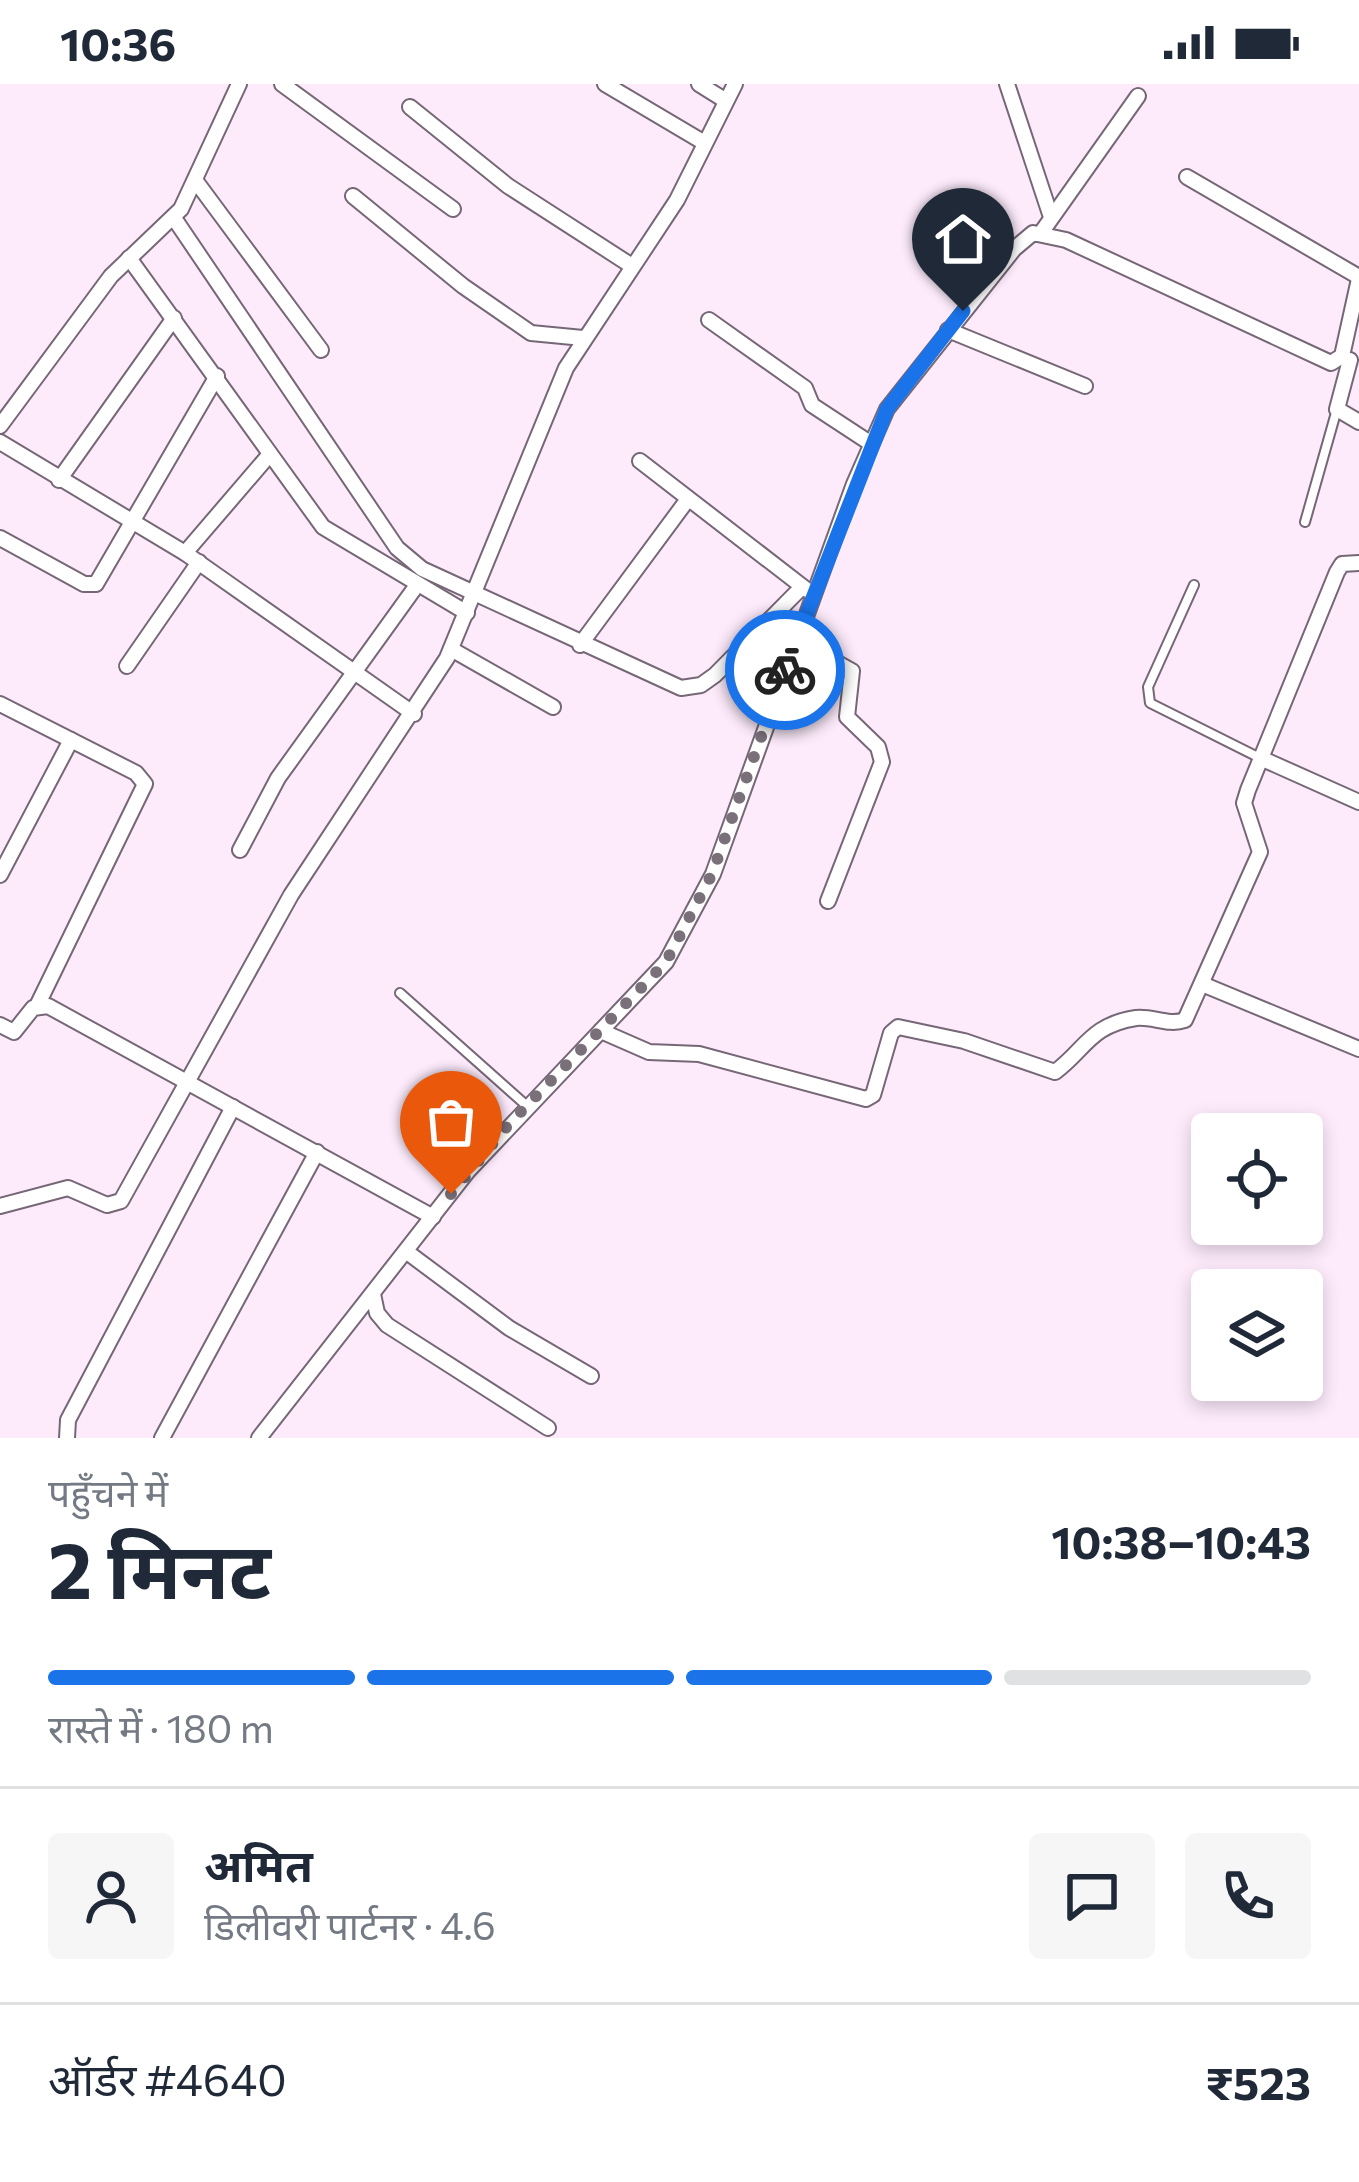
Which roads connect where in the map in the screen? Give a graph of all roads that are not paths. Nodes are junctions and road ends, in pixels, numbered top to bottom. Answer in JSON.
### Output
{"nodes":[{"id":1,"x":239,"y":84,"type":"edge"},
{"id":2,"x":282,"y":84,"type":"edge"},
{"id":3,"x":605,"y":84,"type":"edge"},
{"id":4,"x":699,"y":84,"type":"edge"},
{"id":5,"x":735,"y":84,"type":"edge"},
{"id":6,"x":1007,"y":84,"type":"edge"},
{"id":7,"x":1138,"y":96,"type":"dead end"},
{"id":8,"x":723,"y":99,"type":"junction"},
{"id":9,"x":410,"y":107,"type":"dead end"},
{"id":10,"x":703,"y":142,"type":"junction"},
{"id":11,"x":1187,"y":177,"type":"dead end"},
{"id":12,"x":195,"y":181,"type":"junction"},
{"id":13,"x":353,"y":196,"type":"dead end"},
{"id":14,"x":453,"y":208,"type":"dead end"},
{"id":15,"x":1050,"y":214,"type":"junction"},
{"id":16,"x":170,"y":221,"type":"junction"},
{"id":17,"x":1041,"y":233,"type":"junction"},
{"id":18,"x":128,"y":258,"type":"junction"},
{"id":19,"x":632,"y":266,"type":"junction"},
{"id":20,"x":1359,"y":278,"type":"edge"},
{"id":21,"x":174,"y":318,"type":"junction"},
{"id":22,"x":709,"y":320,"type":"dead end"},
{"id":23,"x":948,"y":330,"type":"junction"},
{"id":24,"x":583,"y":338,"type":"junction"},
{"id":25,"x":321,"y":350,"type":"dead end"},
{"id":26,"x":1350,"y":360,"type":"edge"},
{"id":27,"x":217,"y":376,"type":"junction"},
{"id":28,"x":1085,"y":386,"type":"dead end"},
{"id":29,"x":1336,"y":409,"type":"junction"},
{"id":30,"x":1359,"y":422,"type":"edge"},
{"id":31,"x":0,"y":426,"type":"edge"},
{"id":32,"x":0,"y":442,"type":"edge"},
{"id":33,"x":870,"y":443,"type":"junction"},
{"id":34,"x":270,"y":454,"type":"junction"},
{"id":35,"x":640,"y":461,"type":"dead end"},
{"id":36,"x":59,"y":479,"type":"junction"},
{"id":37,"x":688,"y":499,"type":"junction"},
{"id":38,"x":1305,"y":522,"type":"dead end"},
{"id":39,"x":131,"y":524,"type":"junction"},
{"id":40,"x":0,"y":538,"type":"edge"},
{"id":41,"x":185,"y":553,"type":"junction"},
{"id":42,"x":199,"y":562,"type":"junction"},
{"id":43,"x":1359,"y":563,"type":"edge"},
{"id":44,"x":417,"y":585,"type":"junction"},
{"id":45,"x":1194,"y":585,"type":"dead end"},
{"id":46,"x":808,"y":592,"type":"junction"},
{"id":47,"x":471,"y":603,"type":"junction"},
{"id":48,"x":798,"y":641,"type":"junction"},
{"id":49,"x":580,"y":646,"type":"junction"},
{"id":50,"x":451,"y":649,"type":"junction"},
{"id":51,"x":127,"y":666,"type":"dead end"},
{"id":52,"x":357,"y":674,"type":"junction"},
{"id":53,"x":0,"y":704,"type":"edge"},
{"id":54,"x":553,"y":707,"type":"dead end"},
{"id":55,"x":414,"y":714,"type":"junction"},
{"id":56,"x":71,"y":740,"type":"junction"},
{"id":57,"x":1264,"y":760,"type":"junction"},
{"id":58,"x":1359,"y":802,"type":"edge"},
{"id":59,"x":239,"y":850,"type":"dead end"},
{"id":60,"x":0,"y":875,"type":"edge"},
{"id":61,"x":828,"y":901,"type":"dead end"},
{"id":62,"x":1202,"y":984,"type":"junction"},
{"id":63,"x":400,"y":993,"type":"dead end"},
{"id":64,"x":37,"y":1006,"type":"junction"},
{"id":65,"x":0,"y":1025,"type":"edge"},
{"id":66,"x":601,"y":1031,"type":"junction"},
{"id":67,"x":1359,"y":1048,"type":"edge"},
{"id":68,"x":184,"y":1080,"type":"junction"},
{"id":69,"x":527,"y":1106,"type":"junction"},
{"id":70,"x":233,"y":1107,"type":"junction"},
{"id":71,"x":317,"y":1152,"type":"junction"},
{"id":72,"x":0,"y":1206,"type":"edge"},
{"id":73,"x":433,"y":1217,"type":"junction"},
{"id":74,"x":407,"y":1252,"type":"junction"},
{"id":75,"x":374,"y":1294,"type":"junction"},
{"id":76,"x":590,"y":1376,"type":"dead end"},
{"id":77,"x":548,"y":1428,"type":"dead end"},
{"id":78,"x":67,"y":1438,"type":"edge"},
{"id":79,"x":162,"y":1438,"type":"edge"},
{"id":80,"x":260,"y":1438,"type":"edge"}],
"edges":[{"from":1,"to":12,"type":"street"},
{"from":2,"to":14,"type":"street"},
{"from":3,"to":10,"type":"street"},
{"from":4,"to":8,"type":"street"},
{"from":5,"to":8,"type":"street"},
{"from":6,"to":15,"type":"street"},
{"from":7,"to":15,"type":"street"},
{"from":8,"to":10,"type":"street"},
{"from":9,"to":19,"type":"street"},
{"from":10,"to":19,"type":"street"},
{"from":11,"to":20,"type":"street"},
{"from":12,"to":16,"type":"street"},
{"from":12,"to":25,"type":"street"},
{"from":13,"to":24,"type":"street"},
{"from":15,"to":17,"type":"street"},
{"from":16,"to":18,"type":"street"},
{"from":16,"to":47,"type":"street"},
{"from":17,"to":23,"type":"street"},
{"from":17,"to":26,"type":"street"},
{"from":18,"to":21,"type":"street"},
{"from":18,"to":31,"type":"street"},
{"from":19,"to":24,"type":"street"},
{"from":20,"to":26,"type":"street"},
{"from":21,"to":27,"type":"street"},
{"from":21,"to":36,"type":"street"},
{"from":22,"to":33,"type":"street"},
{"from":23,"to":28,"type":"street"},
{"from":23,"to":33,"type":"street"},
{"from":24,"to":47,"type":"street"},
{"from":26,"to":29,"type":"street"},
{"from":27,"to":34,"type":"street"},
{"from":27,"to":39,"type":"street"},
{"from":29,"to":30,"type":"street"},
{"from":29,"to":38,"type":"lane"},
{"from":32,"to":36,"type":"street"},
{"from":33,"to":46,"type":"street"},
{"from":34,"to":41,"type":"street"},
{"from":34,"to":44,"type":"street"},
{"from":35,"to":37,"type":"street"},
{"from":36,"to":39,"type":"street"},
{"from":37,"to":46,"type":"street"},
{"from":37,"to":49,"type":"street"},
{"from":39,"to":40,"type":"street"},
{"from":39,"to":41,"type":"street"},
{"from":41,"to":42,"type":"street"},
{"from":42,"to":51,"type":"street"},
{"from":42,"to":52,"type":"street"},
{"from":43,"to":57,"type":"street"},
{"from":44,"to":47,"type":"street"},
{"from":44,"to":52,"type":"street"},
{"from":45,"to":57,"type":"lane"},
{"from":46,"to":48,"type":"street"},
{"from":46,"to":49,"type":"street"},
{"from":47,"to":49,"type":"street"},
{"from":47,"to":50,"type":"street"},
{"from":48,"to":61,"type":"street"},
{"from":48,"to":66,"type":"street"},
{"from":50,"to":54,"type":"street"},
{"from":50,"to":55,"type":"street"},
{"from":52,"to":55,"type":"street"},
{"from":52,"to":59,"type":"street"},
{"from":53,"to":56,"type":"street"},
{"from":55,"to":68,"type":"street"},
{"from":56,"to":60,"type":"street"},
{"from":56,"to":64,"type":"street"},
{"from":57,"to":58,"type":"street"},
{"from":57,"to":62,"type":"street"},
{"from":62,"to":66,"type":"street"},
{"from":62,"to":67,"type":"street"},
{"from":63,"to":69,"type":"lane"},
{"from":64,"to":65,"type":"street"},
{"from":64,"to":68,"type":"street"},
{"from":66,"to":69,"type":"street"},
{"from":68,"to":70,"type":"street"},
{"from":68,"to":72,"type":"street"},
{"from":69,"to":73,"type":"street"},
{"from":70,"to":71,"type":"street"},
{"from":70,"to":78,"type":"street"},
{"from":71,"to":73,"type":"street"},
{"from":71,"to":79,"type":"street"},
{"from":73,"to":74,"type":"street"},
{"from":74,"to":75,"type":"street"},
{"from":74,"to":76,"type":"street"},
{"from":75,"to":77,"type":"street"},
{"from":75,"to":80,"type":"street"}]}
